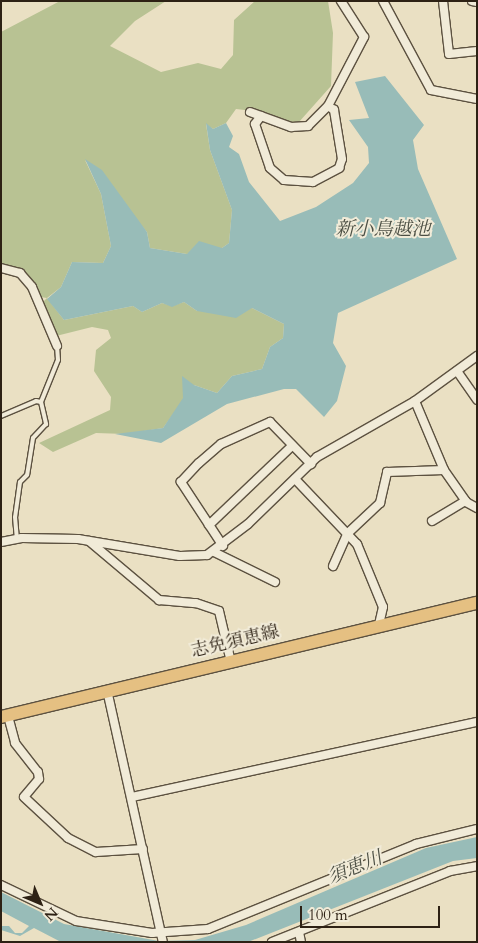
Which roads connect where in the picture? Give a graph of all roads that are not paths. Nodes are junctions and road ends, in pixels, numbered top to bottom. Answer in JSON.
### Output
{"nodes":[{"id":1,"x":341,"y":1,"type":"edge"},
{"id":2,"x":383,"y":1,"type":"edge"},
{"id":3,"x":443,"y":1,"type":"edge"},
{"id":4,"x":472,"y":1,"type":"edge"},
{"id":5,"x":477,"y":2,"type":"edge"},
{"id":6,"x":477,"y":51,"type":"edge"},
{"id":7,"x":477,"y":98,"type":"edge"},
{"id":8,"x":328,"y":106,"type":"junction"},
{"id":9,"x":250,"y":112,"type":"dead end"},
{"id":10,"x":261,"y":116,"type":"junction"},
{"id":11,"x":1,"y":268,"type":"edge"},
{"id":12,"x":57,"y":346,"type":"joint"},
{"id":13,"x":477,"y":356,"type":"edge"},
{"id":14,"x":457,"y":371,"type":"junction"},
{"id":15,"x":477,"y":400,"type":"edge"},
{"id":16,"x":415,"y":401,"type":"junction"},
{"id":17,"x":41,"y":402,"type":"junction"},
{"id":18,"x":1,"y":416,"type":"edge"},
{"id":19,"x":292,"y":446,"type":"junction"},
{"id":20,"x":310,"y":464,"type":"junction"},
{"id":21,"x":444,"y":470,"type":"junction"},
{"id":22,"x":295,"y":480,"type":"junction"},
{"id":23,"x":464,"y":501,"type":"junction"},
{"id":24,"x":477,"y":508,"type":"edge"},
{"id":25,"x":432,"y":521,"type":"dead end"},
{"id":26,"x":209,"y":525,"type":"junction"},
{"id":27,"x":348,"y":533,"type":"junction"},
{"id":28,"x":16,"y":539,"type":"junction"},
{"id":29,"x":89,"y":541,"type":"junction"},
{"id":30,"x":1,"y":542,"type":"edge"},
{"id":31,"x":223,"y":546,"type":"junction"},
{"id":32,"x":214,"y":552,"type":"junction"},
{"id":33,"x":333,"y":566,"type":"dead end"},
{"id":34,"x":275,"y":582,"type":"dead end"},
{"id":35,"x":477,"y":603,"type":"edge"},
{"id":36,"x":379,"y":625,"type":"junction"},
{"id":37,"x":231,"y":662,"type":"junction"},
{"id":38,"x":107,"y":690,"type":"junction"},
{"id":39,"x":5,"y":716,"type":"edge"},
{"id":40,"x":477,"y":722,"type":"edge"},
{"id":41,"x":132,"y":797,"type":"junction"},
{"id":42,"x":477,"y":829,"type":"edge"},
{"id":43,"x":143,"y":849,"type":"junction"},
{"id":44,"x":477,"y":866,"type":"edge"},
{"id":45,"x":1,"y":884,"type":"edge"},
{"id":46,"x":162,"y":932,"type":"junction"},
{"id":47,"x":299,"y":932,"type":"junction"},
{"id":48,"x":163,"y":942,"type":"edge"},
{"id":49,"x":272,"y":942,"type":"edge"},
{"id":50,"x":301,"y":942,"type":"edge"}],
"edges":[{"from":1,"to":8,"type":"street"},
{"from":2,"to":7,"type":"street"},
{"from":3,"to":6,"type":"street"},
{"from":4,"to":5,"type":"street"},
{"from":8,"to":10,"type":"street"},
{"from":8,"to":10,"type":"street"},
{"from":9,"to":10,"type":"street"},
{"from":11,"to":12,"type":"street"},
{"from":12,"to":17,"type":"lane"},
{"from":13,"to":14,"type":"street"},
{"from":14,"to":15,"type":"street"},
{"from":14,"to":16,"type":"street"},
{"from":16,"to":20,"type":"street"},
{"from":16,"to":21,"type":"street"},
{"from":17,"to":18,"type":"lane"},
{"from":17,"to":28,"type":"lane"},
{"from":19,"to":20,"type":"street"},
{"from":19,"to":26,"type":"street"},
{"from":19,"to":26,"type":"street"},
{"from":20,"to":22,"type":"street"},
{"from":21,"to":23,"type":"street"},
{"from":21,"to":27,"type":"street"},
{"from":22,"to":27,"type":"street"},
{"from":22,"to":31,"type":"street"},
{"from":23,"to":24,"type":"street"},
{"from":23,"to":25,"type":"street"},
{"from":26,"to":31,"type":"street"},
{"from":27,"to":33,"type":"street"},
{"from":27,"to":36,"type":"street"},
{"from":28,"to":29,"type":"street"},
{"from":28,"to":30,"type":"street"},
{"from":29,"to":32,"type":"street"},
{"from":29,"to":37,"type":"street"},
{"from":31,"to":32,"type":"street"},
{"from":32,"to":34,"type":"street"},
{"from":35,"to":36,"type":"main road","name":"志免須恵線"},
{"from":36,"to":37,"type":"main road","name":"志免須恵線"},
{"from":37,"to":38,"type":"main road","name":"志免須恵線"},
{"from":38,"to":39,"type":"main road","name":"志免須恵線"},
{"from":38,"to":41,"type":"street"},
{"from":39,"to":43,"type":"street"},
{"from":40,"to":41,"type":"street"},
{"from":41,"to":43,"type":"street"},
{"from":42,"to":46,"type":"street"},
{"from":43,"to":46,"type":"street"},
{"from":44,"to":47,"type":"street"},
{"from":45,"to":46,"type":"street"},
{"from":46,"to":48,"type":"street"},
{"from":47,"to":49,"type":"street"},
{"from":47,"to":50,"type":"street"}]}
